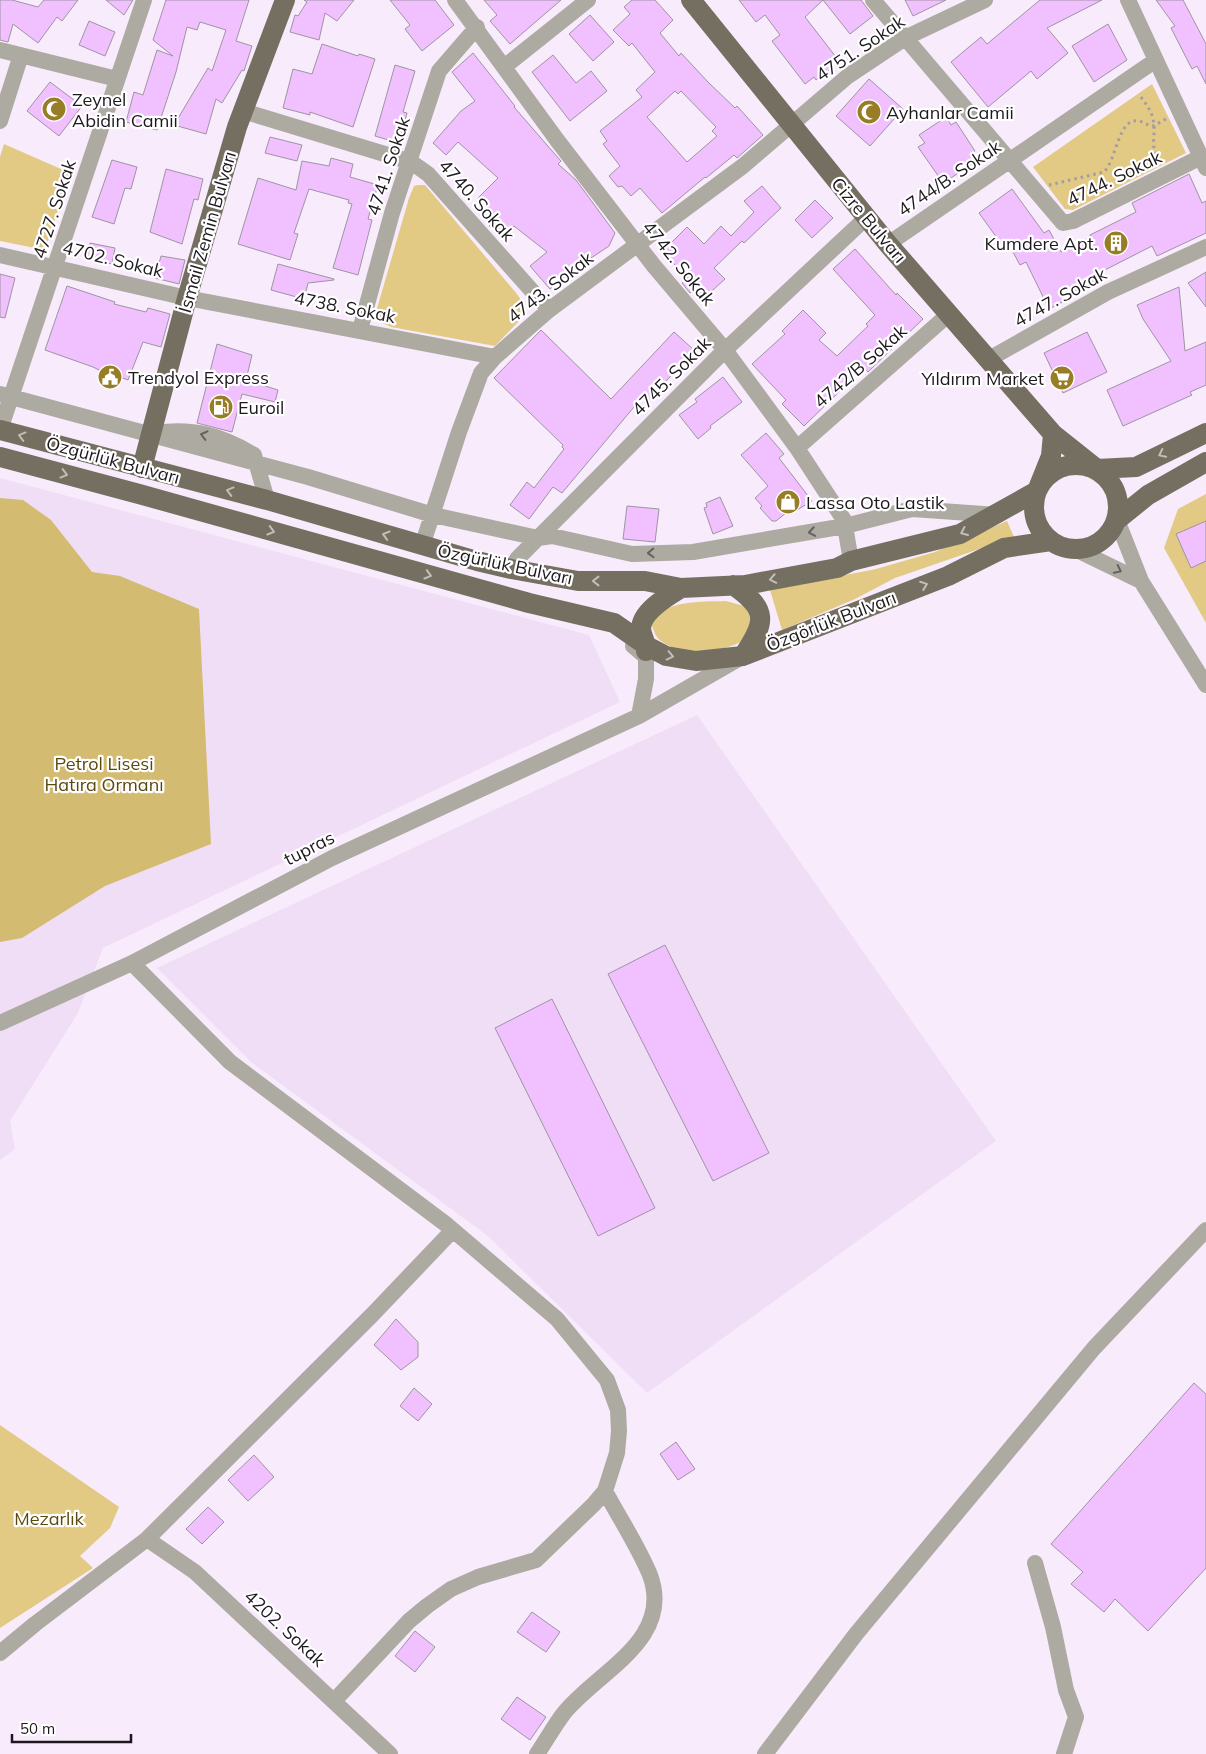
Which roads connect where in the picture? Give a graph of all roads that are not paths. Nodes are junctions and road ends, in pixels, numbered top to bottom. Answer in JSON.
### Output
{"nodes":[{"id":1,"x":144,"y":0,"type":"edge"},
{"id":2,"x":285,"y":0,"type":"edge"},
{"id":3,"x":455,"y":0,"type":"edge"},
{"id":4,"x":588,"y":0,"type":"edge"},
{"id":5,"x":691,"y":0,"type":"edge"},
{"id":6,"x":873,"y":0,"type":"edge"},
{"id":7,"x":1128,"y":0,"type":"edge"},
{"id":8,"x":983,"y":1,"type":"edge"},
{"id":9,"x":477,"y":27,"type":"junction"},
{"id":10,"x":905,"y":38,"type":"junction"},
{"id":11,"x":0,"y":50,"type":"edge"},
{"id":12,"x":21,"y":55,"type":"junction"},
{"id":13,"x":1156,"y":60,"type":"junction"},
{"id":14,"x":504,"y":67,"type":"junction"},
{"id":15,"x":117,"y":79,"type":"junction"},
{"id":16,"x":243,"y":111,"type":"junction"},
{"id":17,"x":0,"y":122,"type":"edge"},
{"id":18,"x":790,"y":124,"type":"junction"},
{"id":19,"x":1009,"y":161,"type":"junction"},
{"id":20,"x":411,"y":162,"type":"junction"},
{"id":21,"x":1204,"y":163,"type":"edge"},
{"id":22,"x":866,"y":218,"type":"junction"},
{"id":23,"x":888,"y":244,"type":"junction"},
{"id":24,"x":638,"y":245,"type":"junction"},
{"id":25,"x":1206,"y":247,"type":"edge"},
{"id":26,"x":0,"y":255,"type":"edge"},
{"id":27,"x":56,"y":266,"type":"junction"},
{"id":28,"x":187,"y":298,"type":"junction"},
{"id":29,"x":549,"y":310,"type":"junction"},
{"id":30,"x":949,"y":314,"type":"junction"},
{"id":31,"x":360,"y":330,"type":"junction"},
{"id":32,"x":725,"y":350,"type":"junction"},
{"id":33,"x":495,"y":357,"type":"junction"},
{"id":34,"x":989,"y":359,"type":"junction"},
{"id":35,"x":6,"y":396,"type":"edge"},
{"id":36,"x":0,"y":430,"type":"edge"},
{"id":37,"x":1206,"y":433,"type":"edge"},
{"id":38,"x":151,"y":434,"type":"junction"},
{"id":39,"x":1053,"y":434,"type":"junction"},
{"id":40,"x":797,"y":448,"type":"junction"},
{"id":41,"x":0,"y":457,"type":"edge"},
{"id":42,"x":1206,"y":462,"type":"edge"},
{"id":43,"x":256,"y":463,"type":"junction"},
{"id":44,"x":142,"y":468,"type":"junction"},
{"id":45,"x":1097,"y":469,"type":"junction"},
{"id":46,"x":1037,"y":491,"type":"junction"},
{"id":47,"x":267,"y":500,"type":"junction"},
{"id":48,"x":433,"y":515,"type":"junction"},
{"id":49,"x":998,"y":515,"type":"junction"},
{"id":50,"x":1117,"y":520,"type":"junction"},
{"id":51,"x":845,"y":526,"type":"junction"},
{"id":52,"x":538,"y":538,"type":"junction"},
{"id":53,"x":1051,"y":540,"type":"junction"},
{"id":54,"x":422,"y":546,"type":"junction"},
{"id":55,"x":1074,"y":549,"type":"junction"},
{"id":56,"x":851,"y":561,"type":"junction"},
{"id":57,"x":511,"y":569,"type":"junction"},
{"id":58,"x":1140,"y":581,"type":"junction"},
{"id":59,"x":733,"y":585,"type":"junction"},
{"id":60,"x":681,"y":588,"type":"junction"},
{"id":61,"x":614,"y":623,"type":"joint"},
{"id":62,"x":646,"y":651,"type":"junction"},
{"id":63,"x":743,"y":656,"type":"junction"},
{"id":64,"x":1206,"y":685,"type":"edge"},
{"id":65,"x":639,"y":716,"type":"junction"},
{"id":66,"x":132,"y":963,"type":"junction"},
{"id":67,"x":0,"y":1023,"type":"edge"},
{"id":68,"x":453,"y":1230,"type":"junction"},
{"id":69,"x":1206,"y":1230,"type":"edge"},
{"id":70,"x":605,"y":1491,"type":"junction"},
{"id":71,"x":147,"y":1539,"type":"junction"},
{"id":72,"x":1035,"y":1563,"type":"dead end"},
{"id":73,"x":0,"y":1653,"type":"edge"},
{"id":74,"x":334,"y":1701,"type":"junction"},
{"id":75,"x":390,"y":1754,"type":"edge"},
{"id":76,"x":536,"y":1754,"type":"edge"},
{"id":77,"x":765,"y":1754,"type":"edge"},
{"id":78,"x":1064,"y":1754,"type":"edge"}],
"edges":[{"from":1,"to":15,"type":"street","name":"4727. Sokak"},
{"from":2,"to":16,"type":"main road","name":"İsmail Zemin Bulvarı"},
{"from":3,"to":9,"type":"street","name":"4742. Sokak"},
{"from":4,"to":14,"type":"street"},
{"from":5,"to":18,"type":"main road","name":"Cizre Bulvarı"},
{"from":6,"to":10,"type":"street","name":"4744. Sokak"},
{"from":7,"to":13,"type":"street"},
{"from":8,"to":10,"type":"street","name":"4751. Sokak"},
{"from":9,"to":14,"type":"street","name":"4742. Sokak"},
{"from":9,"to":20,"type":"street","name":"4741. Sokak"},
{"from":10,"to":18,"type":"street","name":"4751. Sokak"},
{"from":10,"to":19,"type":"street","name":"4744. Sokak"},
{"from":11,"to":12,"type":"street"},
{"from":12,"to":15,"type":"street"},
{"from":12,"to":17,"type":"street"},
{"from":13,"to":19,"type":"street","name":"4744/B. Sokak"},
{"from":13,"to":21,"type":"street"},
{"from":14,"to":24,"type":"street","name":"4742. Sokak"},
{"from":15,"to":27,"type":"street","name":"4727. Sokak"},
{"from":16,"to":20,"type":"street","name":"4740. Sokak"},
{"from":16,"to":28,"type":"main road","name":"İsmail Zemin Bulvarı"},
{"from":18,"to":22,"type":"main road","name":"Cizre Bulvarı"},
{"from":18,"to":24,"type":"street","name":"4743. Sokak"},
{"from":19,"to":21,"type":"street","name":"4744. Sokak"},
{"from":19,"to":23,"type":"street","name":"4744/B. Sokak"},
{"from":20,"to":29,"type":"street","name":"4740. Sokak"},
{"from":20,"to":31,"type":"street","name":"4741. Sokak"},
{"from":22,"to":23,"type":"main road","name":"Cizre Bulvarı"},
{"from":22,"to":32,"type":"street","name":"4745. Sokak"},
{"from":23,"to":30,"type":"main road","name":"Cizre Bulvarı"},
{"from":24,"to":29,"type":"street","name":"4743. Sokak"},
{"from":24,"to":32,"type":"street","name":"4742. Sokak"},
{"from":25,"to":34,"type":"street","name":"4747. Sokak"},
{"from":26,"to":27,"type":"street","name":"4702. Sokak"},
{"from":27,"to":28,"type":"street","name":"4702. Sokak"},
{"from":27,"to":35,"type":"street","name":"4727. Sokak"},
{"from":28,"to":31,"type":"street","name":"4738. Sokak"},
{"from":28,"to":38,"type":"main road","name":"İsmail Zemin Bulvarı"},
{"from":29,"to":33,"type":"street","name":"4743. Sokak"},
{"from":30,"to":34,"type":"main road","name":"Cizre Bulvarı"},
{"from":30,"to":40,"type":"street","name":"4742/B Sokak"},
{"from":31,"to":33,"type":"street","name":"4738. Sokak"},
{"from":32,"to":40,"type":"street","name":"4742. Sokak"},
{"from":32,"to":52,"type":"street","name":"4745. Sokak"},
{"from":33,"to":48,"type":"street","name":"4743. Sokak"},
{"from":34,"to":39,"type":"main road","name":"Cizre Bulvarı"},
{"from":35,"to":36,"type":"street","name":"4727. Sokak"},
{"from":35,"to":38,"type":"street"},
{"from":44,"to":36,"type":"main road","name":"Özgürlük Bulvarı","one_way":true},
{"from":37,"to":45,"type":"main road","one_way":true},
{"from":38,"to":43,"type":"street"},
{"from":38,"to":44,"type":"main road","name":"İsmail Zemin Bulvarı"},
{"from":39,"to":45,"type":"main road","name":"Cizre Bulvarı"},
{"from":39,"to":46,"type":"main road"},
{"from":40,"to":51,"type":"street","name":"4742. Sokak"},
{"from":41,"to":61,"type":"main road","name":"Özgürlük Bulvarı","one_way":true},
{"from":42,"to":50,"type":"main road"},
{"from":43,"to":47,"type":"street"},
{"from":43,"to":48,"type":"street"},
{"from":47,"to":44,"type":"main road","name":"Özgürlük Bulvarı","one_way":true},
{"from":45,"to":46,"type":"main road"},
{"from":45,"to":50,"type":"main road"},
{"from":46,"to":49,"type":"main road","name":"Özgürlük Bulvarı"},
{"from":46,"to":53,"type":"main road"},
{"from":54,"to":47,"type":"main road","name":"Özgürlük Bulvarı","one_way":true},
{"from":48,"to":52,"type":"street"},
{"from":48,"to":54,"type":"street","name":"4743. Sokak"},
{"from":49,"to":51,"type":"street"},
{"from":49,"to":56,"type":"main road","name":"Özgürlük Bulvarı","one_way":true},
{"from":50,"to":55,"type":"main road"},
{"from":50,"to":58,"type":"street"},
{"from":51,"to":52,"type":"street","one_way":true},
{"from":51,"to":56,"type":"street","name":"4742. Sokak"},
{"from":52,"to":57,"type":"street","name":"4745. Sokak"},
{"from":53,"to":55,"type":"main road"},
{"from":63,"to":53,"type":"main road","name":"Özgörlük Bulvarı","one_way":true},
{"from":54,"to":57,"type":"main road","name":"Özgürlük Bulvarı"},
{"from":55,"to":58,"type":"street","one_way":true},
{"from":56,"to":59,"type":"main road","name":"Özgürlük Bulvarı","one_way":true},
{"from":60,"to":57,"type":"main road","name":"Özgürlük Bulvarı","one_way":true},
{"from":58,"to":64,"type":"street"},
{"from":59,"to":60,"type":"main road","name":"Özgürlük Bulvarı"},
{"from":59,"to":63,"type":"main road"},
{"from":60,"to":62,"type":"main road"},
{"from":61,"to":62,"type":"main road","name":"Özgörlük Bulvarı"},
{"from":62,"to":63,"type":"main road","name":"Özgörlük Bulvarı","one_way":true},
{"from":62,"to":65,"type":"street"},
{"from":63,"to":65,"type":"street","name":"tupras"},
{"from":65,"to":66,"type":"street","name":"tupras"},
{"from":66,"to":67,"type":"street","name":"tupras"},
{"from":66,"to":68,"type":"street"},
{"from":68,"to":70,"type":"street"},
{"from":68,"to":71,"type":"street"},
{"from":69,"to":77,"type":"street"},
{"from":70,"to":74,"type":"street"},
{"from":70,"to":76,"type":"street"},
{"from":71,"to":73,"type":"street"},
{"from":71,"to":74,"type":"street","name":"4202. Sokak"},
{"from":72,"to":78,"type":"street"},
{"from":74,"to":75,"type":"street","name":"4202. Sokak"}]}
